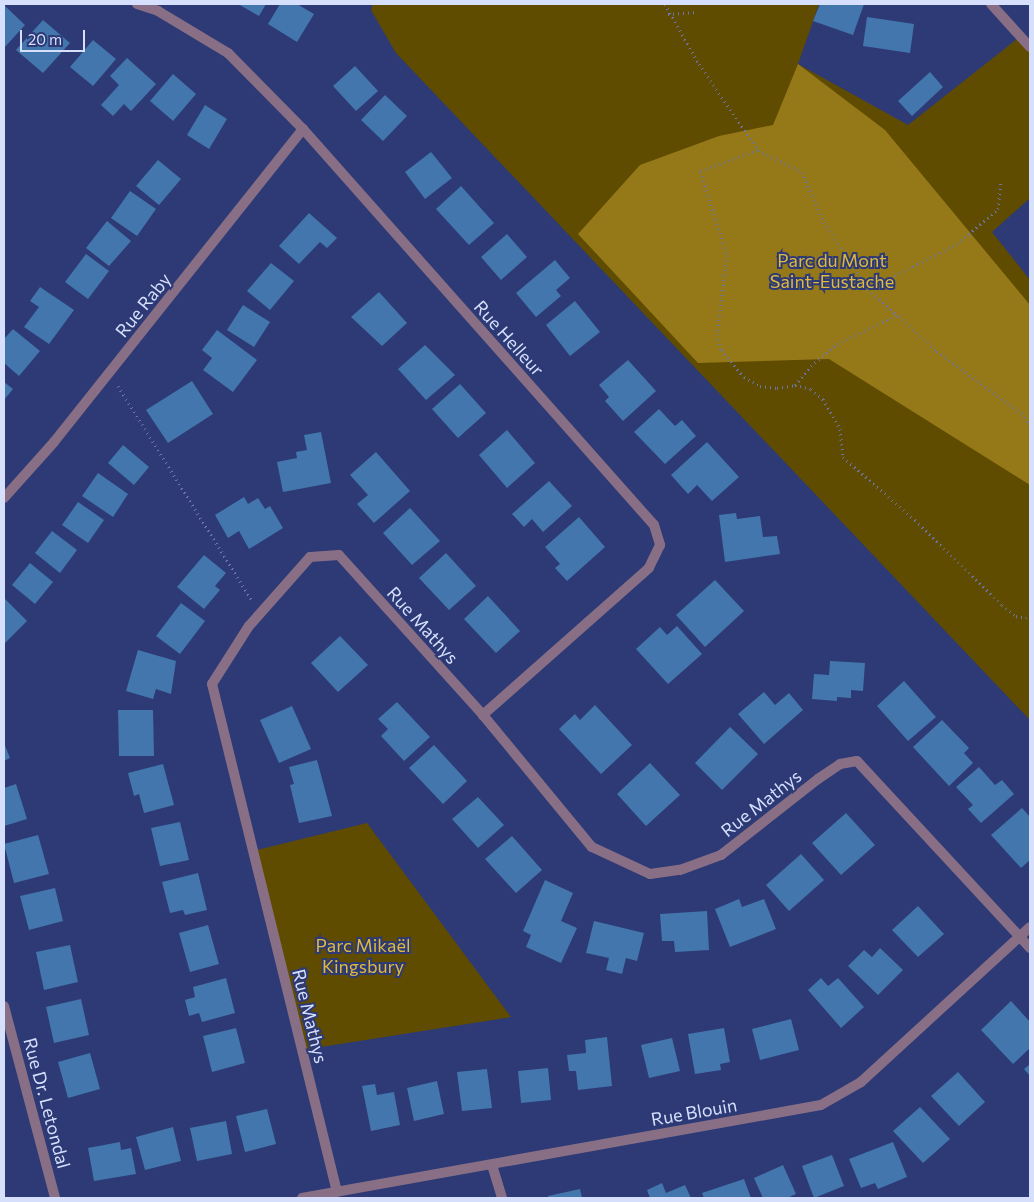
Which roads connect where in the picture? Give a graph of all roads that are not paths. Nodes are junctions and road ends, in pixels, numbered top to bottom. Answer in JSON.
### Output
{"nodes":[{"id":1,"x":137,"y":4,"type":"edge"},
{"id":2,"x":991,"y":4,"type":"edge"},
{"id":3,"x":1030,"y":47,"type":"edge"},
{"id":4,"x":303,"y":130,"type":"junction"},
{"id":5,"x":4,"y":498,"type":"edge"},
{"id":6,"x":483,"y":715,"type":"junction"},
{"id":7,"x":1030,"y":927,"type":"edge"},
{"id":8,"x":1020,"y":936,"type":"junction"},
{"id":9,"x":1030,"y":948,"type":"edge"},
{"id":10,"x":4,"y":1006,"type":"edge"},
{"id":11,"x":5,"y":1017,"type":"edge"},
{"id":12,"x":492,"y":1165,"type":"junction"},
{"id":13,"x":337,"y":1192,"type":"junction"},
{"id":14,"x":56,"y":1198,"type":"edge"},
{"id":15,"x":302,"y":1198,"type":"edge"},
{"id":16,"x":502,"y":1198,"type":"edge"}],
"edges":[{"from":1,"to":4,"type":"street","name":"Rue Helleur"},
{"from":2,"to":3,"type":"street"},
{"from":4,"to":5,"type":"street","name":"Rue Raby"},
{"from":4,"to":6,"type":"street","name":"Rue Helleur"},
{"from":6,"to":8,"type":"street","name":"Rue Mathys"},
{"from":6,"to":13,"type":"street","name":"Rue Mathys"},
{"from":7,"to":8,"type":"street","name":"Rue Blouin"},
{"from":8,"to":9,"type":"street"},
{"from":8,"to":12,"type":"street","name":"Rue Blouin"},
{"from":10,"to":11,"type":"street","name":"Rue Dr. Letondal"},
{"from":11,"to":14,"type":"street","name":"Rue Dr. Letondal"},
{"from":12,"to":13,"type":"street","name":"Rue Blouin"},
{"from":12,"to":16,"type":"street"},
{"from":13,"to":15,"type":"street","name":"Rue Blouin"}]}
